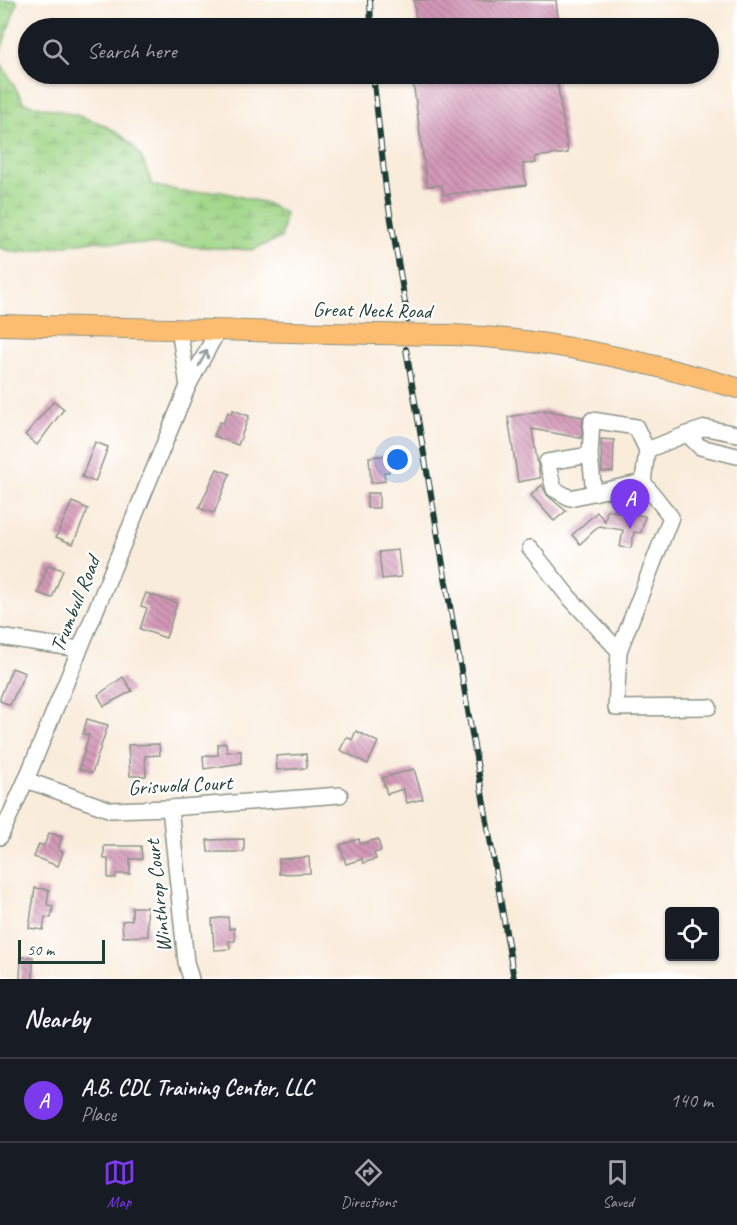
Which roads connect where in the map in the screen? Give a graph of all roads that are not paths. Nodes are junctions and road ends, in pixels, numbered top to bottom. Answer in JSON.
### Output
{"nodes":[{"id":1,"x":0,"y":325,"type":"edge"},
{"id":2,"x":179,"y":329,"type":"junction"},
{"id":3,"x":218,"y":330,"type":"junction"},
{"id":4,"x":188,"y":386,"type":"junction"},
{"id":5,"x":737,"y":388,"type":"edge"},
{"id":6,"x":687,"y":434,"type":"junction"},
{"id":7,"x":737,"y":434,"type":"edge"},
{"id":8,"x":646,"y":450,"type":"junction"},
{"id":9,"x":590,"y":455,"type":"junction"},
{"id":10,"x":737,"y":456,"type":"edge"},
{"id":11,"x":643,"y":482,"type":"junction"},
{"id":12,"x":594,"y":493,"type":"junction"},
{"id":13,"x":530,"y":548,"type":"dead end"},
{"id":14,"x":0,"y":637,"type":"edge"},
{"id":15,"x":79,"y":649,"type":"junction"},
{"id":16,"x":620,"y":651,"type":"junction"},
{"id":17,"x":709,"y":706,"type":"dead end"},
{"id":18,"x":26,"y":780,"type":"junction"},
{"id":19,"x":340,"y":795,"type":"dead end"},
{"id":20,"x":170,"y":808,"type":"junction"},
{"id":21,"x":0,"y":837,"type":"edge"},
{"id":22,"x":191,"y":979,"type":"edge"}],
"edges":[{"from":1,"to":2,"type":"main road","name":"Great Neck Road"},
{"from":2,"to":3,"type":"main road","name":"Great Neck Road"},
{"from":2,"to":4,"type":"street"},
{"from":4,"to":3,"type":"street","name":"Trumbull Road","one_way":true},
{"from":3,"to":5,"type":"main road","name":"Great Neck Road","bridge":true},
{"from":4,"to":15,"type":"street","name":"Trumbull Road"},
{"from":6,"to":7,"type":"street"},
{"from":6,"to":8,"type":"street"},
{"from":6,"to":10,"type":"street"},
{"from":8,"to":9,"type":"street"},
{"from":8,"to":11,"type":"street"},
{"from":9,"to":12,"type":"street"},
{"from":9,"to":12,"type":"street"},
{"from":11,"to":12,"type":"street"},
{"from":11,"to":16,"type":"street"},
{"from":13,"to":16,"type":"street"},
{"from":14,"to":15,"type":"street"},
{"from":15,"to":18,"type":"street","name":"Trumbull Road"},
{"from":16,"to":17,"type":"street"},
{"from":18,"to":20,"type":"street","name":"Griswold Court"},
{"from":18,"to":21,"type":"street","name":"Trumbull Road"},
{"from":19,"to":20,"type":"street","name":"Griswold Court"},
{"from":20,"to":22,"type":"street","name":"Winthrop Court"}]}
